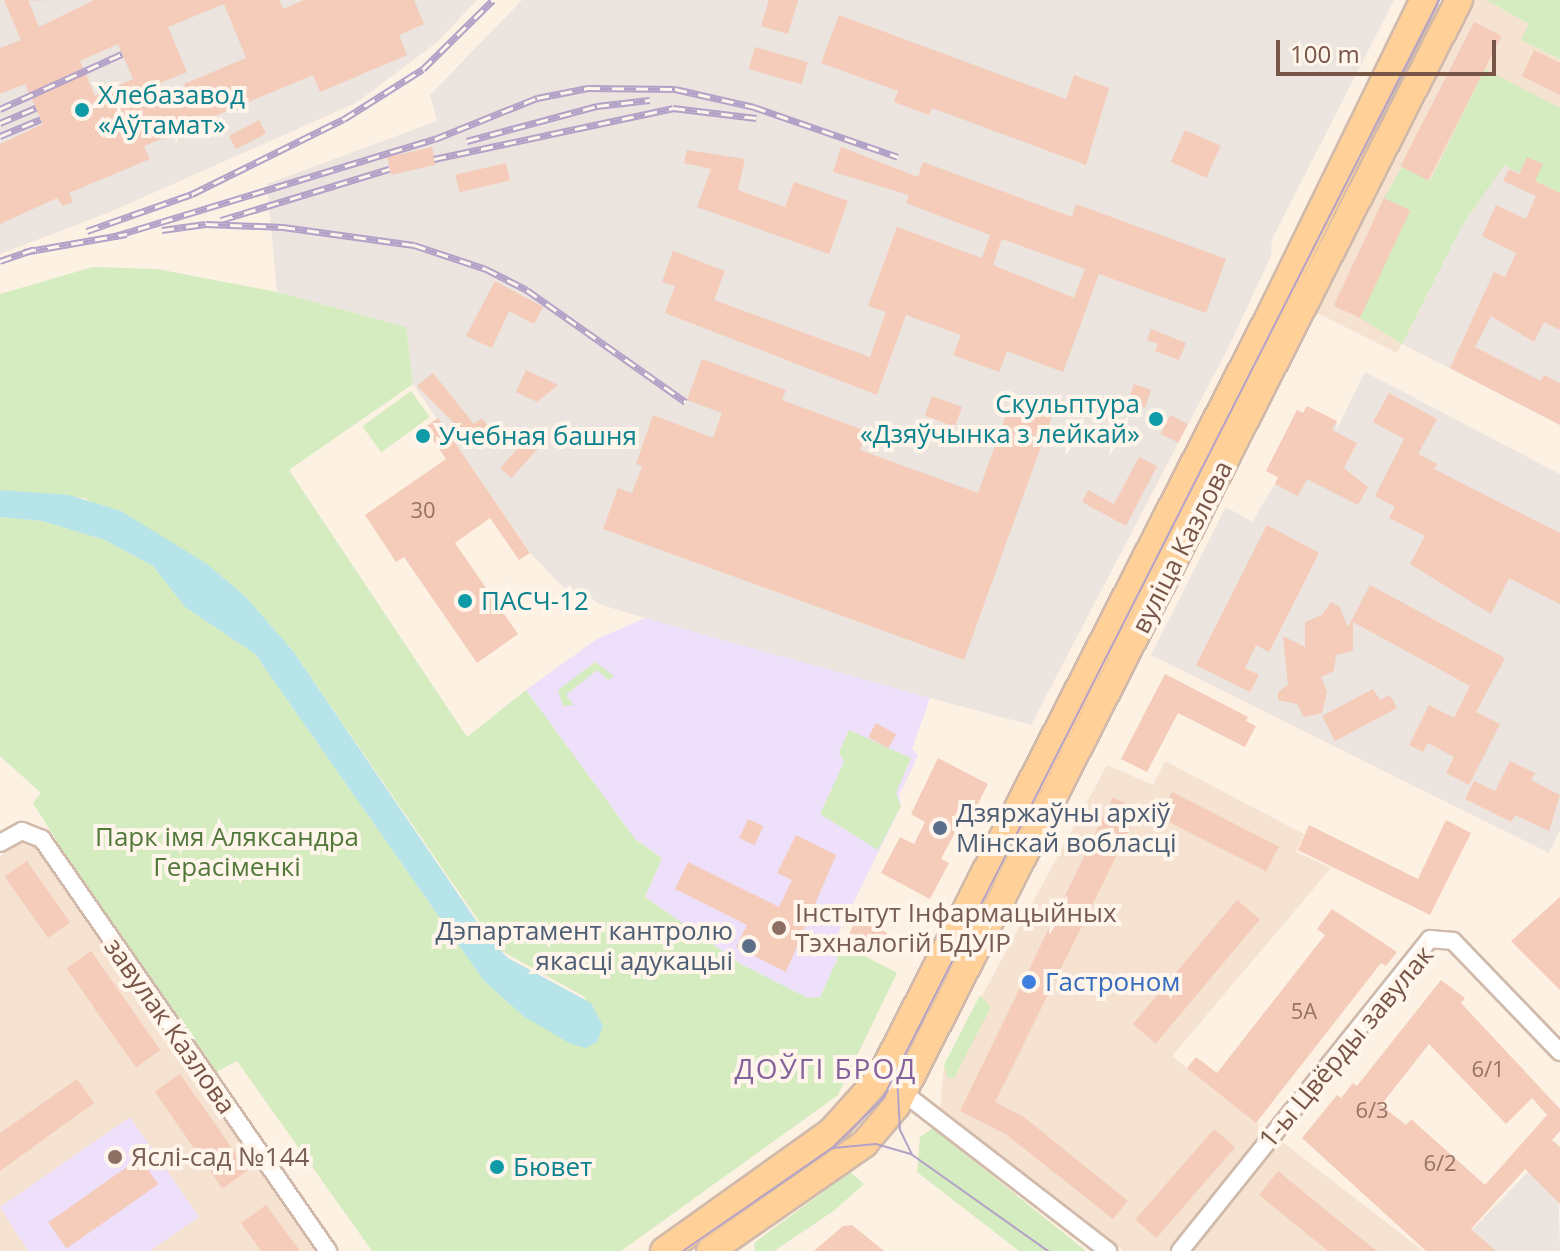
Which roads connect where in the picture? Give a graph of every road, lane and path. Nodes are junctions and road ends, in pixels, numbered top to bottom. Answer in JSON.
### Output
{"nodes":[{"id":1,"x":1424,"y":0,"type":"edge"},
{"id":2,"x":1459,"y":0,"type":"edge"},
{"id":3,"x":0,"y":843,"type":"edge"},
{"id":4,"x":1560,"y":1052,"type":"edge"},
{"id":5,"x":881,"y":1076,"type":"junction"},
{"id":6,"x":904,"y":1093,"type":"junction"},
{"id":7,"x":328,"y":1251,"type":"edge"},
{"id":8,"x":664,"y":1251,"type":"edge"},
{"id":9,"x":710,"y":1251,"type":"edge"},
{"id":10,"x":1108,"y":1251,"type":"edge"},
{"id":11,"x":1180,"y":1251,"type":"edge"}],
"edges":[{"from":1,"to":5,"type":"main road","name":"вуліца Казлова"},
{"from":2,"to":6,"type":"main road","name":"вуліца Казлова"},
{"from":3,"to":7,"type":"street","name":"завулак Казлова"},
{"from":4,"to":11,"type":"street","name":"1-ы Цвёрды завулак"},
{"from":5,"to":6,"type":"street"},
{"from":5,"to":8,"type":"main road","name":"вуліца Казлова"},
{"from":6,"to":9,"type":"main road","name":"вуліца Казлова"},
{"from":6,"to":10,"type":"street"}]}
